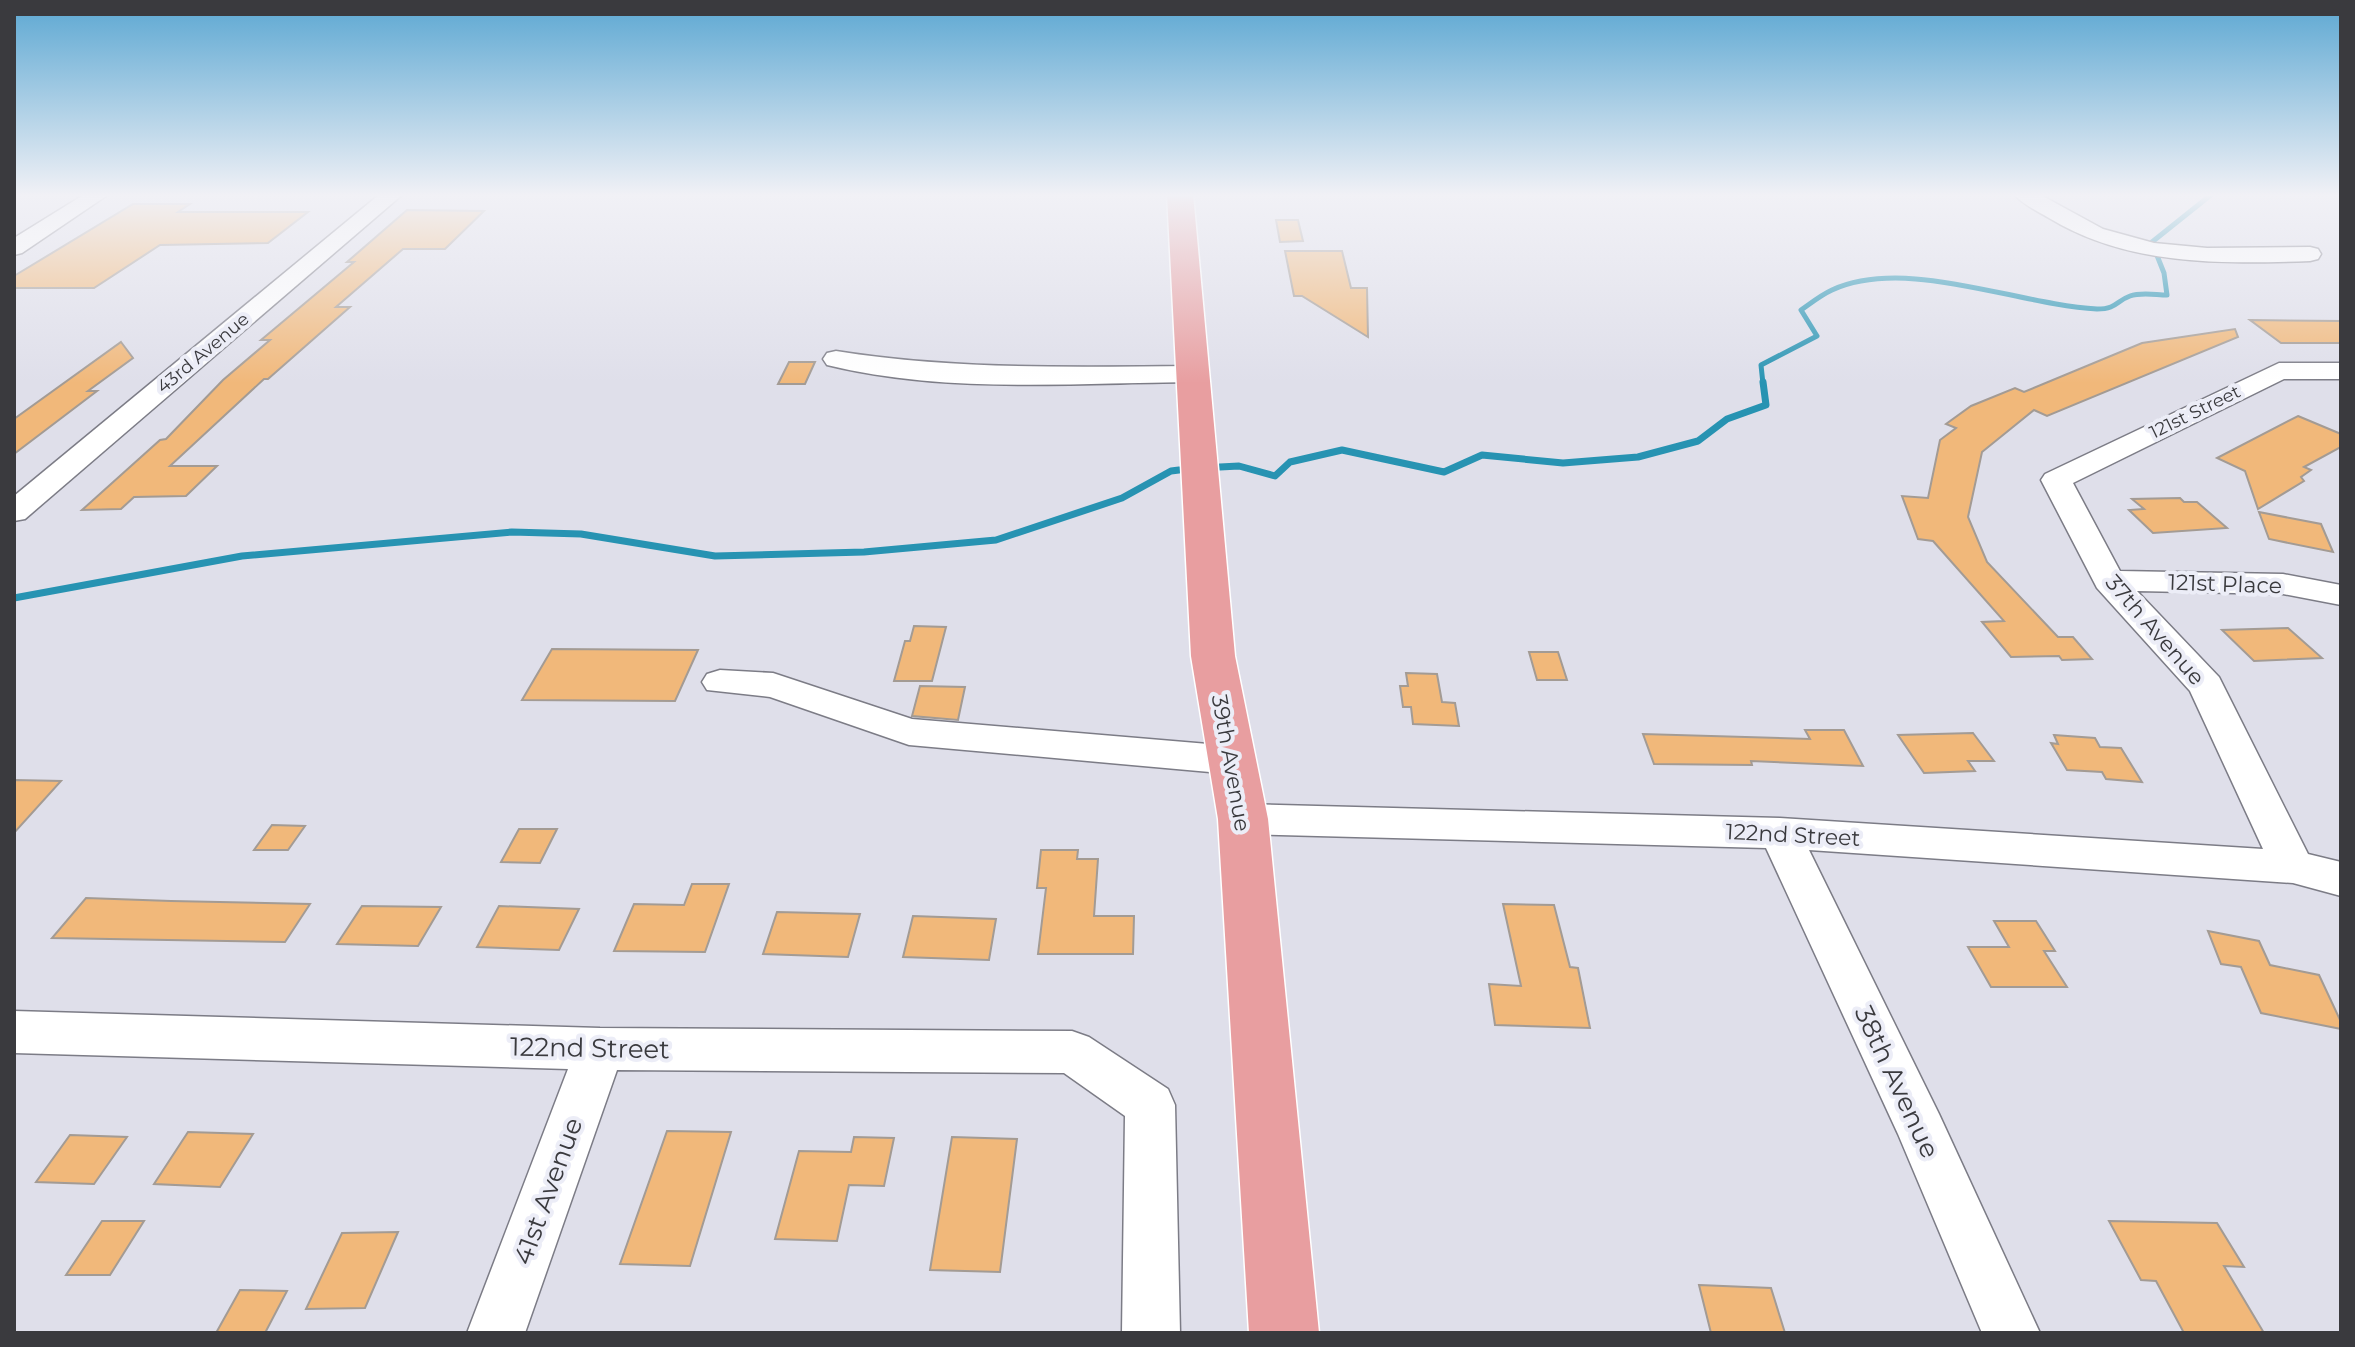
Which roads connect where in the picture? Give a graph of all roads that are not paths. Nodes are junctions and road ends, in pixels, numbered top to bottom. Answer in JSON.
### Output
{"nodes":[{"id":1,"x":318,"y":257,"type":"edge"},
{"id":2,"x":1185,"y":257,"type":"edge"},
{"id":3,"x":836,"y":359,"type":"dead end"},
{"id":4,"x":2341,"y":371,"type":"edge"},
{"id":5,"x":1193,"y":374,"type":"junction"},
{"id":6,"x":2056,"y":480,"type":"joint"},
{"id":7,"x":14,"y":512,"type":"edge"},
{"id":8,"x":2109,"y":581,"type":"junction"},
{"id":9,"x":2341,"y":595,"type":"edge"},
{"id":10,"x":720,"y":682,"type":"dead end"},
{"id":11,"x":1232,"y":760,"type":"junction"},
{"id":12,"x":1243,"y":819,"type":"junction"},
{"id":13,"x":1780,"y":833,"type":"junction"},
{"id":14,"x":2293,"y":867,"type":"junction"},
{"id":15,"x":2341,"y":879,"type":"edge"},
{"id":16,"x":14,"y":1032,"type":"edge"},
{"id":17,"x":600,"y":1049,"type":"junction"},
{"id":18,"x":496,"y":1333,"type":"edge"},
{"id":19,"x":1151,"y":1333,"type":"edge"},
{"id":20,"x":1284,"y":1333,"type":"edge"},
{"id":21,"x":2011,"y":1333,"type":"edge"}],
"edges":[{"from":1,"to":7,"type":"street","name":"43rd Avenue"},
{"from":2,"to":5,"type":"main road","name":"39th Avenue"},
{"from":3,"to":5,"type":"street"},
{"from":4,"to":6,"type":"street","name":"121st Street"},
{"from":5,"to":11,"type":"main road","name":"39th Avenue"},
{"from":6,"to":8,"type":"street","name":"37th Avenue"},
{"from":8,"to":9,"type":"street","name":"121st Place"},
{"from":8,"to":14,"type":"street","name":"37th Avenue"},
{"from":10,"to":11,"type":"street"},
{"from":11,"to":12,"type":"main road","name":"39th Avenue"},
{"from":12,"to":13,"type":"street","name":"122nd Street"},
{"from":12,"to":20,"type":"main road","name":"39th Avenue"},
{"from":13,"to":14,"type":"street","name":"122nd Street"},
{"from":13,"to":21,"type":"street","name":"38th Avenue"},
{"from":14,"to":15,"type":"street","name":"122nd Street"},
{"from":16,"to":17,"type":"street","name":"122nd Street"},
{"from":17,"to":18,"type":"street","name":"41st Avenue"},
{"from":17,"to":19,"type":"street","name":"122nd Street"}]}
